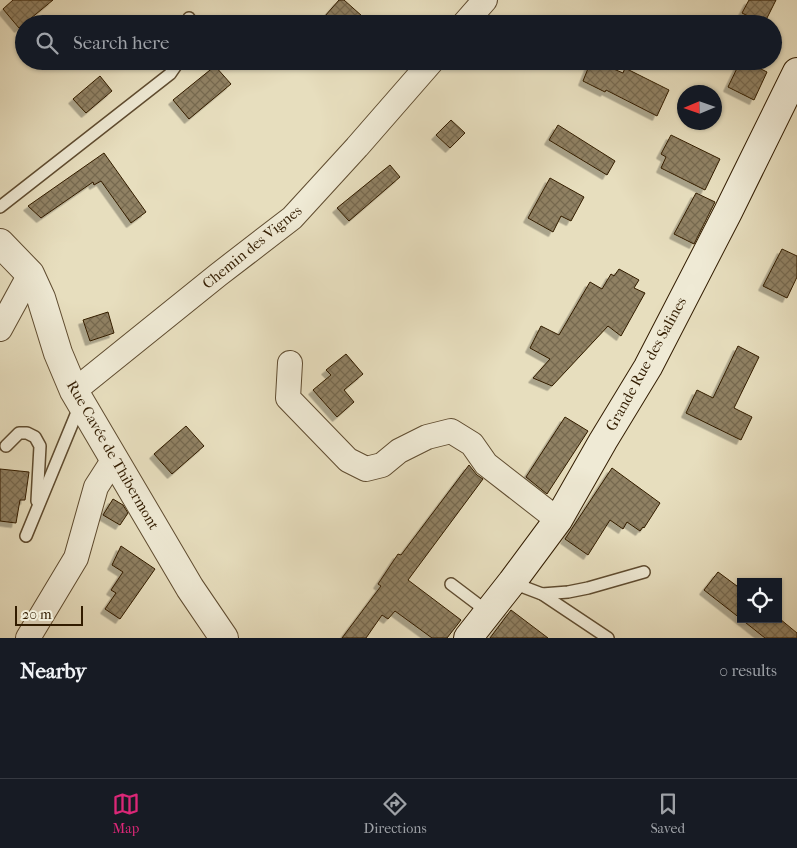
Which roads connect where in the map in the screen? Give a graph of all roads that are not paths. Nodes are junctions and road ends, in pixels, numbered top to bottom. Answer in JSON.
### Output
{"nodes":[{"id":1,"x":485,"y":0,"type":"edge"},
{"id":2,"x":472,"y":15,"type":"edge"},
{"id":3,"x":173,"y":70,"type":"edge"},
{"id":4,"x":424,"y":70,"type":"edge"},
{"id":5,"x":797,"y":72,"type":"edge"},
{"id":6,"x":0,"y":207,"type":"edge"},
{"id":7,"x":0,"y":243,"type":"edge"},
{"id":8,"x":30,"y":274,"type":"junction"},
{"id":9,"x":0,"y":329,"type":"edge"},
{"id":10,"x":290,"y":363,"type":"dead end"},
{"id":11,"x":77,"y":397,"type":"junction"},
{"id":12,"x":6,"y":446,"type":"dead end"},
{"id":13,"x":114,"y":459,"type":"junction"},
{"id":14,"x":36,"y":512,"type":"junction"},
{"id":15,"x":558,"y":520,"type":"junction"},
{"id":16,"x":26,"y":536,"type":"dead end"},
{"id":17,"x":644,"y":572,"type":"dead end"},
{"id":18,"x":512,"y":582,"type":"junction"},
{"id":19,"x":451,"y":584,"type":"dead end"},
{"id":20,"x":542,"y":594,"type":"junction"},
{"id":21,"x":488,"y":612,"type":"junction"},
{"id":22,"x":28,"y":638,"type":"edge"},
{"id":23,"x":224,"y":638,"type":"edge"},
{"id":24,"x":468,"y":638,"type":"edge"},
{"id":25,"x":608,"y":638,"type":"edge"}],
"edges":[{"from":1,"to":2,"type":"street"},
{"from":3,"to":6,"type":"lane"},
{"from":4,"to":11,"type":"street","name":"Chemin des Vignes"},
{"from":5,"to":15,"type":"main road","name":"Grande Rue des Salines"},
{"from":7,"to":8,"type":"main road","name":"Rue Cavée de Thibermont"},
{"from":8,"to":9,"type":"street"},
{"from":8,"to":11,"type":"main road","name":"Rue Cavée de Thibermont"},
{"from":10,"to":15,"type":"street"},
{"from":11,"to":13,"type":"main road","name":"Rue Cavée de Thibermont"},
{"from":11,"to":14,"type":"lane"},
{"from":12,"to":14,"type":"lane"},
{"from":13,"to":22,"type":"street"},
{"from":13,"to":23,"type":"main road","name":"Rue Cavée de Thibermont"},
{"from":14,"to":16,"type":"lane"},
{"from":15,"to":18,"type":"main road","name":"Grande Rue des Salines"},
{"from":17,"to":20,"type":"lane"},
{"from":18,"to":20,"type":"lane"},
{"from":18,"to":21,"type":"main road","name":"Grande Rue des Salines"},
{"from":19,"to":21,"type":"lane"},
{"from":20,"to":25,"type":"lane"},
{"from":21,"to":24,"type":"main road","name":"Grande Rue des Salines"}]}
